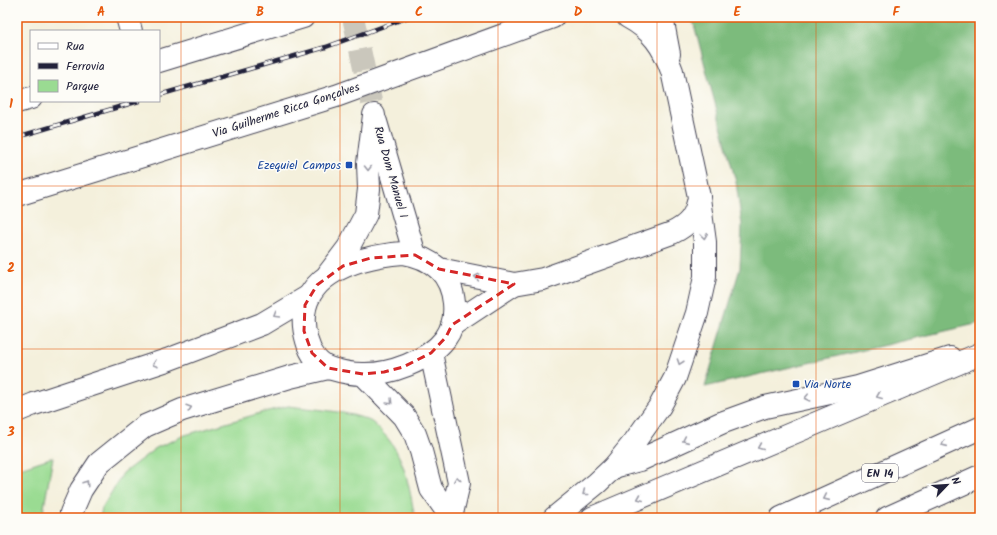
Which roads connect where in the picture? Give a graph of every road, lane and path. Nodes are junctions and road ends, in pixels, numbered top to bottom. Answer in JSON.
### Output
{"nodes":[{"id":1,"x":127,"y":17,"type":"edge"},
{"id":2,"x":303,"y":17,"type":"edge"},
{"id":3,"x":553,"y":17,"type":"edge"},
{"id":4,"x":628,"y":17,"type":"edge"},
{"id":5,"x":662,"y":17,"type":"edge"},
{"id":6,"x":132,"y":30,"type":"edge"},
{"id":7,"x":160,"y":61,"type":"edge"},
{"id":8,"x":672,"y":71,"type":"junction"},
{"id":9,"x":30,"y":98,"type":"edge"},
{"id":10,"x":17,"y":102,"type":"edge"},
{"id":11,"x":17,"y":195,"type":"edge"},
{"id":12,"x":699,"y":197,"type":"junction"},
{"id":13,"x":415,"y":255,"type":"junction"},
{"id":14,"x":439,"y":269,"type":"junction"},
{"id":15,"x":328,"y":275,"type":"junction"},
{"id":16,"x":514,"y":284,"type":"junction"},
{"id":17,"x":309,"y":296,"type":"junction"},
{"id":18,"x":452,"y":325,"type":"junction"},
{"id":19,"x":980,"y":351,"type":"edge"},
{"id":20,"x":431,"y":353,"type":"junction"},
{"id":21,"x":980,"y":354,"type":"edge"},
{"id":22,"x":328,"y":368,"type":"junction"},
{"id":23,"x":363,"y":374,"type":"junction"},
{"id":24,"x":17,"y":411,"type":"edge"},
{"id":25,"x":980,"y":428,"type":"edge"},
{"id":26,"x":614,"y":467,"type":"junction"},
{"id":27,"x":980,"y":476,"type":"edge"},
{"id":28,"x":71,"y":518,"type":"edge"},
{"id":29,"x":451,"y":518,"type":"edge"},
{"id":30,"x":554,"y":518,"type":"edge"},
{"id":31,"x":592,"y":518,"type":"edge"},
{"id":32,"x":781,"y":518,"type":"edge"},
{"id":33,"x":886,"y":518,"type":"edge"}],
"edges":[{"from":1,"to":6,"type":"main road"},
{"from":2,"to":7,"type":"main road"},
{"from":3,"to":11,"type":"main road","name":"Via Guilherme Ricca Gonçalves"},
{"from":4,"to":8,"type":"main road"},
{"from":5,"to":8,"type":"main road"},
{"from":8,"to":12,"type":"main road"},
{"from":9,"to":10,"type":"main road"},
{"from":12,"to":16,"type":"main road"},
{"from":12,"to":26,"type":"main road","one_way":true},
{"from":13,"to":14,"type":"main road"},
{"from":13,"to":15,"type":"main road"},
{"from":13,"to":15,"type":"main road","name":"Rua Dom Manuel I","one_way":true},
{"from":16,"to":14,"type":"main road","one_way":true},
{"from":14,"to":18,"type":"main road"},
{"from":15,"to":17,"type":"main road"},
{"from":16,"to":18,"type":"main road"},
{"from":17,"to":22,"type":"main road"},
{"from":17,"to":24,"type":"main road","one_way":true},
{"from":18,"to":20,"type":"main road"},
{"from":19,"to":26,"type":"main road","one_way":true},
{"from":20,"to":23,"type":"main road"},
{"from":29,"to":20,"type":"main road","one_way":true},
{"from":21,"to":31,"type":"main road","one_way":true},
{"from":22,"to":23,"type":"main road"},
{"from":28,"to":22,"type":"main road","one_way":true},
{"from":23,"to":29,"type":"main road","one_way":true},
{"from":25,"to":32,"type":"main road","number":"EN 14","one_way":true},
{"from":26,"to":30,"type":"main road","one_way":true},
{"from":27,"to":33,"type":"main road"}]}
